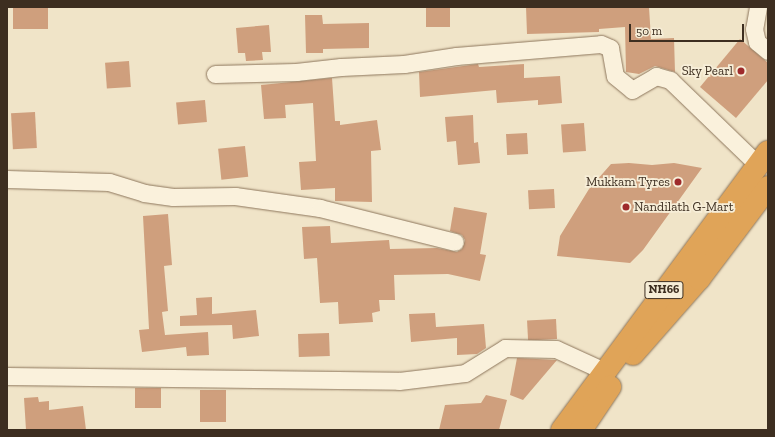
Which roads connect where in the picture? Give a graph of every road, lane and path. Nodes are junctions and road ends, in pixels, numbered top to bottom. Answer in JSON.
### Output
{"nodes":[{"id":1,"x":758,"y":7,"type":"edge"},
{"id":2,"x":768,"y":51,"type":"edge"},
{"id":3,"x":215,"y":74,"type":"dead end"},
{"id":4,"x":763,"y":159,"type":"edge"},
{"id":5,"x":7,"y":179,"type":"edge"},
{"id":6,"x":768,"y":188,"type":"edge"},
{"id":7,"x":455,"y":242,"type":"dead end"},
{"id":8,"x":604,"y":371,"type":"junction"},
{"id":9,"x":7,"y":376,"type":"edge"},
{"id":10,"x":562,"y":430,"type":"edge"},
{"id":11,"x":581,"y":430,"type":"edge"}],
"edges":[{"from":1,"to":2,"type":"street"},
{"from":3,"to":4,"type":"street"},
{"from":4,"to":8,"type":"highway","number":"NH66"},
{"from":5,"to":7,"type":"street"},
{"from":6,"to":11,"type":"highway"},
{"from":8,"to":9,"type":"street"},
{"from":8,"to":10,"type":"highway","number":"NH66"}]}
